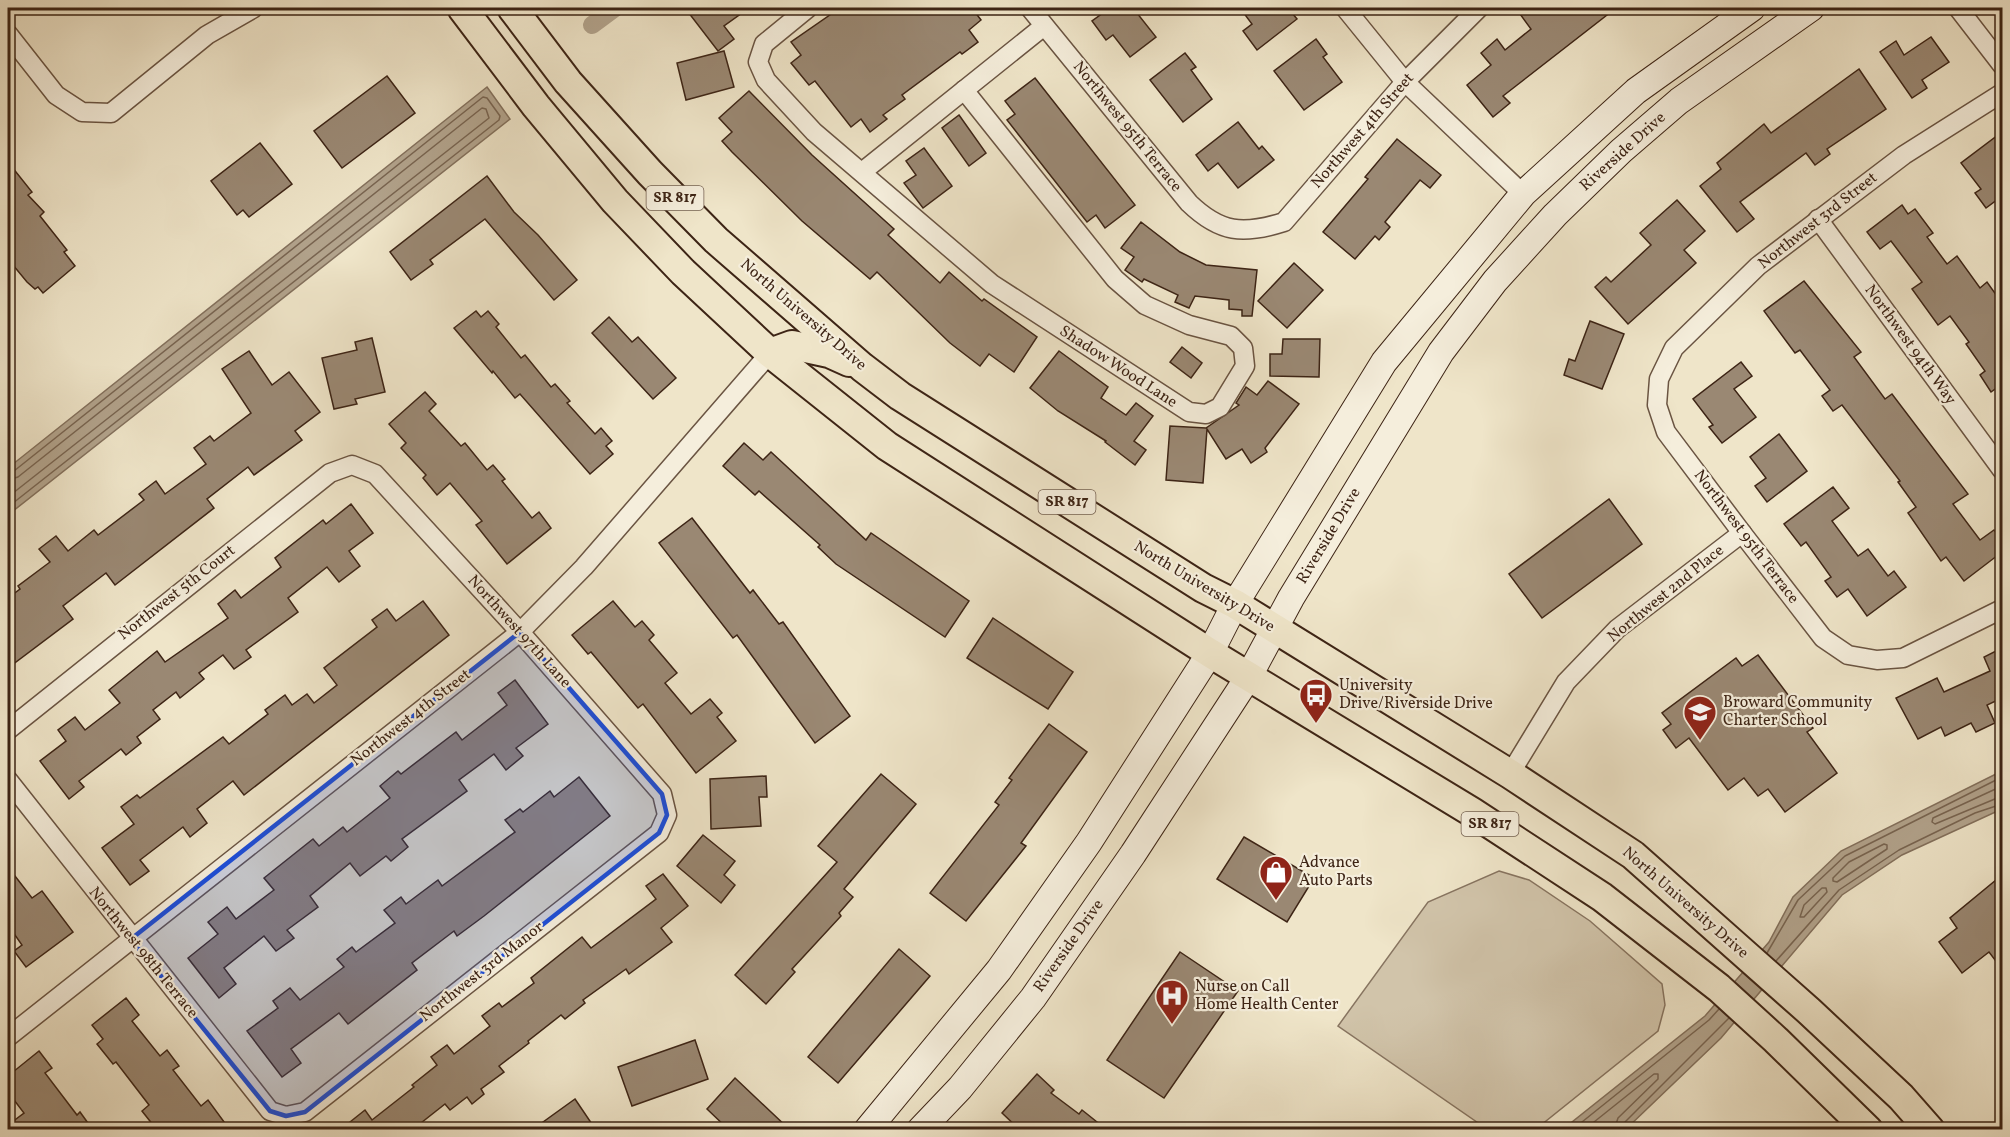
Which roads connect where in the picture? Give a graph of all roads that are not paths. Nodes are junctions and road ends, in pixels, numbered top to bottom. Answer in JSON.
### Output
{"nodes":[{"id":1,"x":229,"y":8,"type":"edge"},
{"id":2,"x":254,"y":8,"type":"edge"},
{"id":3,"x":462,"y":8,"type":"edge"},
{"id":4,"x":512,"y":8,"type":"edge"},
{"id":5,"x":808,"y":8,"type":"edge"},
{"id":6,"x":1030,"y":8,"type":"edge"},
{"id":7,"x":1345,"y":8,"type":"edge"},
{"id":8,"x":1479,"y":8,"type":"edge"},
{"id":9,"x":1752,"y":8,"type":"edge"},
{"id":10,"x":1810,"y":8,"type":"edge"},
{"id":11,"x":1958,"y":8,"type":"edge"},
{"id":12,"x":1044,"y":26,"type":"junction"},
{"id":13,"x":8,"y":34,"type":"edge"},
{"id":14,"x":207,"y":34,"type":"junction"},
{"id":15,"x":2002,"y":65,"type":"edge"},
{"id":16,"x":1405,"y":82,"type":"junction"},
{"id":17,"x":964,"y":90,"type":"junction"},
{"id":18,"x":2002,"y":93,"type":"edge"},
{"id":19,"x":862,"y":172,"type":"junction"},
{"id":20,"x":1524,"y":194,"type":"junction"},
{"id":21,"x":1818,"y":219,"type":"junction"},
{"id":22,"x":1236,"y":230,"type":"joint"},
{"id":23,"x":770,"y":353,"type":"junction"},
{"id":24,"x":861,"y":367,"type":"junction"},
{"id":25,"x":1659,"y":379,"type":"joint"},
{"id":26,"x":352,"y":465,"type":"joint"},
{"id":27,"x":2002,"y":470,"type":"edge"},
{"id":28,"x":1742,"y":533,"type":"junction"},
{"id":29,"x":1235,"y":604,"type":"junction"},
{"id":30,"x":2002,"y":609,"type":"edge"},
{"id":31,"x":1273,"y":629,"type":"junction"},
{"id":32,"x":520,"y":632,"type":"junction"},
{"id":33,"x":1210,"y":653,"type":"junction"},
{"id":34,"x":1249,"y":676,"type":"junction"},
{"id":35,"x":8,"y":730,"type":"edge"},
{"id":36,"x":1510,"y":774,"type":"junction"},
{"id":37,"x":8,"y":780,"type":"edge"},
{"id":38,"x":667,"y":815,"type":"joint"},
{"id":39,"x":131,"y":939,"type":"junction"},
{"id":40,"x":8,"y":1037,"type":"edge"},
{"id":41,"x":286,"y":1116,"type":"joint"},
{"id":42,"x":867,"y":1130,"type":"edge"},
{"id":43,"x":920,"y":1130,"type":"edge"},
{"id":44,"x":1868,"y":1130,"type":"edge"},
{"id":45,"x":1930,"y":1130,"type":"edge"}],
"edges":[{"from":1,"to":14,"type":"street"},
{"from":2,"to":14,"type":"street"},
{"from":3,"to":23,"type":"main road","number":"SR 817"},
{"from":4,"to":24,"type":"main road","name":"North University Drive","number":"SR 817"},
{"from":5,"to":19,"type":"street","name":"Shadow Wood Lane"},
{"from":6,"to":12,"type":"street","name":"Northwest 95th Terrace"},
{"from":7,"to":16,"type":"street"},
{"from":8,"to":16,"type":"street","name":"Northwest 4th Street"},
{"from":9,"to":20,"type":"street"},
{"from":10,"to":31,"type":"street","name":"Riverside Drive"},
{"from":11,"to":15,"type":"street"},
{"from":12,"to":17,"type":"street"},
{"from":12,"to":22,"type":"street","name":"Northwest 95th Terrace"},
{"from":13,"to":14,"type":"street"},
{"from":16,"to":20,"type":"street"},
{"from":16,"to":22,"type":"street","name":"Northwest 4th Street"},
{"from":17,"to":19,"type":"street"},
{"from":17,"to":19,"type":"street","name":"Shadow Wood Lane"},
{"from":18,"to":21,"type":"street","name":"Northwest 3rd Street"},
{"from":20,"to":29,"type":"street"},
{"from":21,"to":25,"type":"street","name":"Northwest 3rd Street"},
{"from":21,"to":27,"type":"street","name":"Northwest 94th Way"},
{"from":23,"to":24,"type":"main road"},
{"from":23,"to":32,"type":"street","name":"Northwest 4th Street"},
{"from":23,"to":33,"type":"main road","number":"SR 817"},
{"from":24,"to":29,"type":"main road","name":"North University Drive","number":"SR 817"},
{"from":25,"to":28,"type":"street","name":"Northwest 95th Terrace"},
{"from":26,"to":32,"type":"street","name":"Northwest 97th Lane"},
{"from":26,"to":35,"type":"street","name":"Northwest 5th Court"},
{"from":28,"to":30,"type":"street","name":"Northwest 95th Terrace"},
{"from":28,"to":36,"type":"street","name":"Northwest 2nd Place"},
{"from":29,"to":31,"type":"main road","name":"North University Drive","number":"SR 817"},
{"from":29,"to":33,"type":"street"},
{"from":31,"to":34,"type":"street","name":"Riverside Drive"},
{"from":31,"to":36,"type":"main road","name":"North University Drive","number":"SR 817"},
{"from":32,"to":38,"type":"street","name":"Northwest 97th Lane"},
{"from":32,"to":39,"type":"street","name":"Northwest 4th Street"},
{"from":33,"to":34,"type":"main road","number":"SR 817"},
{"from":33,"to":42,"type":"street"},
{"from":34,"to":43,"type":"street","name":"Riverside Drive"},
{"from":34,"to":44,"type":"main road","number":"SR 817"},
{"from":36,"to":45,"type":"main road","name":"North University Drive","number":"SR 817"},
{"from":37,"to":39,"type":"street","name":"Northwest 98th Terrace"},
{"from":38,"to":41,"type":"street","name":"Northwest 3rd Manor"},
{"from":39,"to":40,"type":"street","name":"Northwest 4th Street"},
{"from":39,"to":41,"type":"street","name":"Northwest 98th Terrace"}]}
